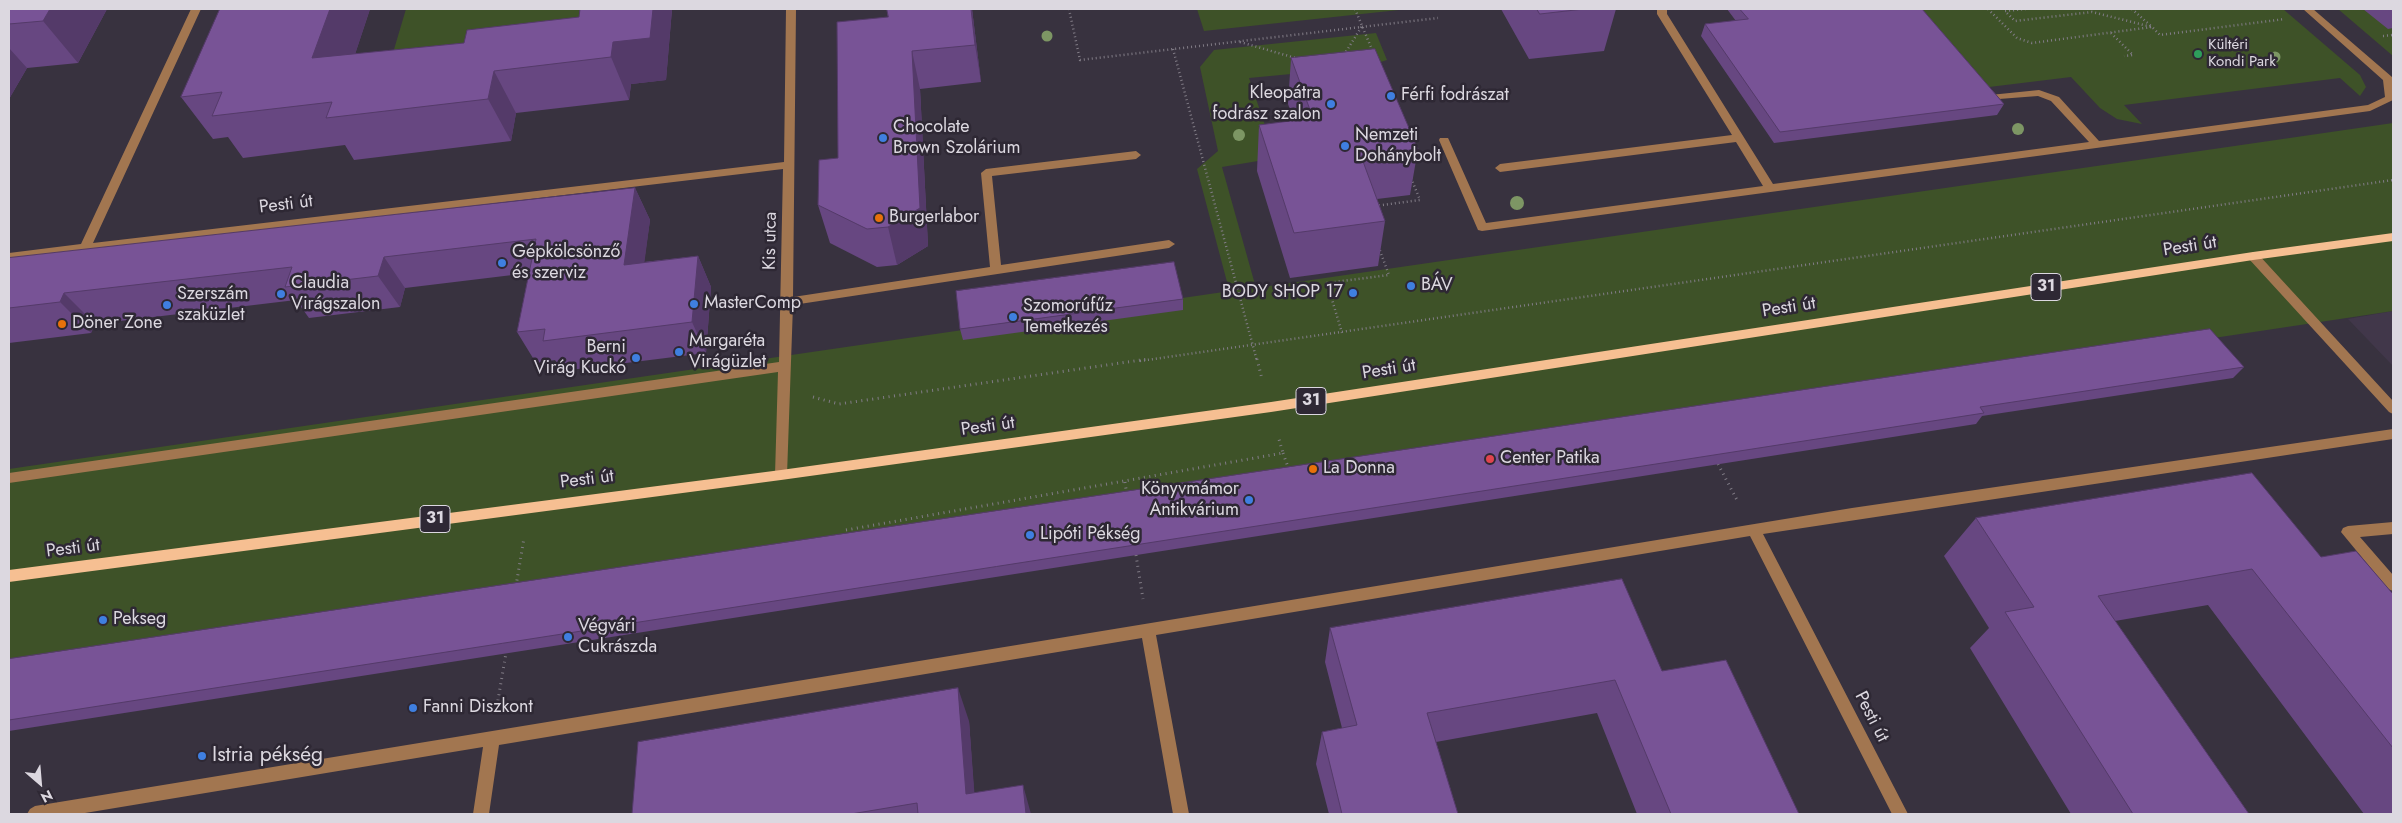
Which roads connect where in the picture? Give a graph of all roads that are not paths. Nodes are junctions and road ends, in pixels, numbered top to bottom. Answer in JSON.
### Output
{"nodes":[{"id":1,"x":196,"y":9,"type":"edge"},
{"id":2,"x":791,"y":9,"type":"edge"},
{"id":3,"x":1662,"y":9,"type":"edge"},
{"id":4,"x":2312,"y":12,"type":"edge"},
{"id":5,"x":1990,"y":98,"type":"edge"},
{"id":6,"x":1738,"y":138,"type":"junction"},
{"id":7,"x":1444,"y":140,"type":"dead end"},
{"id":8,"x":2097,"y":145,"type":"junction"},
{"id":9,"x":1136,"y":155,"type":"dead end"},
{"id":10,"x":789,"y":165,"type":"junction"},
{"id":11,"x":1500,"y":168,"type":"dead end"},
{"id":12,"x":1770,"y":189,"type":"junction"},
{"id":13,"x":2393,"y":236,"type":"edge"},
{"id":14,"x":1169,"y":244,"type":"dead end"},
{"id":15,"x":85,"y":248,"type":"junction"},
{"id":16,"x":2253,"y":256,"type":"junction"},
{"id":17,"x":9,"y":257,"type":"edge"},
{"id":18,"x":996,"y":270,"type":"junction"},
{"id":19,"x":787,"y":302,"type":"junction"},
{"id":20,"x":785,"y":366,"type":"junction"},
{"id":21,"x":2393,"y":409,"type":"edge"},
{"id":22,"x":2393,"y":434,"type":"edge"},
{"id":23,"x":781,"y":475,"type":"junction"},
{"id":24,"x":9,"y":478,"type":"edge"},
{"id":25,"x":2393,"y":528,"type":"edge"},
{"id":26,"x":1754,"y":531,"type":"junction"},
{"id":27,"x":9,"y":576,"type":"edge"},
{"id":28,"x":2393,"y":585,"type":"edge"},
{"id":29,"x":1148,"y":631,"type":"junction"},
{"id":30,"x":492,"y":739,"type":"junction"},
{"id":31,"x":35,"y":814,"type":"edge"},
{"id":32,"x":481,"y":814,"type":"edge"},
{"id":33,"x":1181,"y":814,"type":"edge"},
{"id":34,"x":1900,"y":814,"type":"edge"}],
"edges":[{"from":1,"to":15,"type":"street"},
{"from":2,"to":10,"type":"street","name":"Kis utca"},
{"from":3,"to":6,"type":"street"},
{"from":4,"to":8,"type":"street"},
{"from":5,"to":8,"type":"street"},
{"from":6,"to":11,"type":"street"},
{"from":6,"to":12,"type":"street"},
{"from":7,"to":12,"type":"street"},
{"from":8,"to":12,"type":"street"},
{"from":9,"to":18,"type":"street"},
{"from":10,"to":15,"type":"street","name":"Pesti út"},
{"from":10,"to":19,"type":"street","name":"Kis utca"},
{"from":13,"to":16,"type":"main road","name":"Pesti út","number":"31"},
{"from":14,"to":18,"type":"street"},
{"from":15,"to":17,"type":"street","name":"Pesti út"},
{"from":16,"to":21,"type":"street"},
{"from":16,"to":23,"type":"main road","name":"Pesti út","number":"31"},
{"from":18,"to":19,"type":"street"},
{"from":19,"to":20,"type":"street","name":"Kis utca"},
{"from":20,"to":23,"type":"street","name":"Kis utca"},
{"from":20,"to":24,"type":"street"},
{"from":22,"to":26,"type":"street"},
{"from":23,"to":27,"type":"main road","name":"Pesti út","number":"31"},
{"from":25,"to":28,"type":"street"},
{"from":26,"to":29,"type":"street"},
{"from":26,"to":34,"type":"street","name":"Pesti út"},
{"from":29,"to":30,"type":"street"},
{"from":29,"to":33,"type":"street"},
{"from":30,"to":31,"type":"street"},
{"from":30,"to":32,"type":"street"}]}
